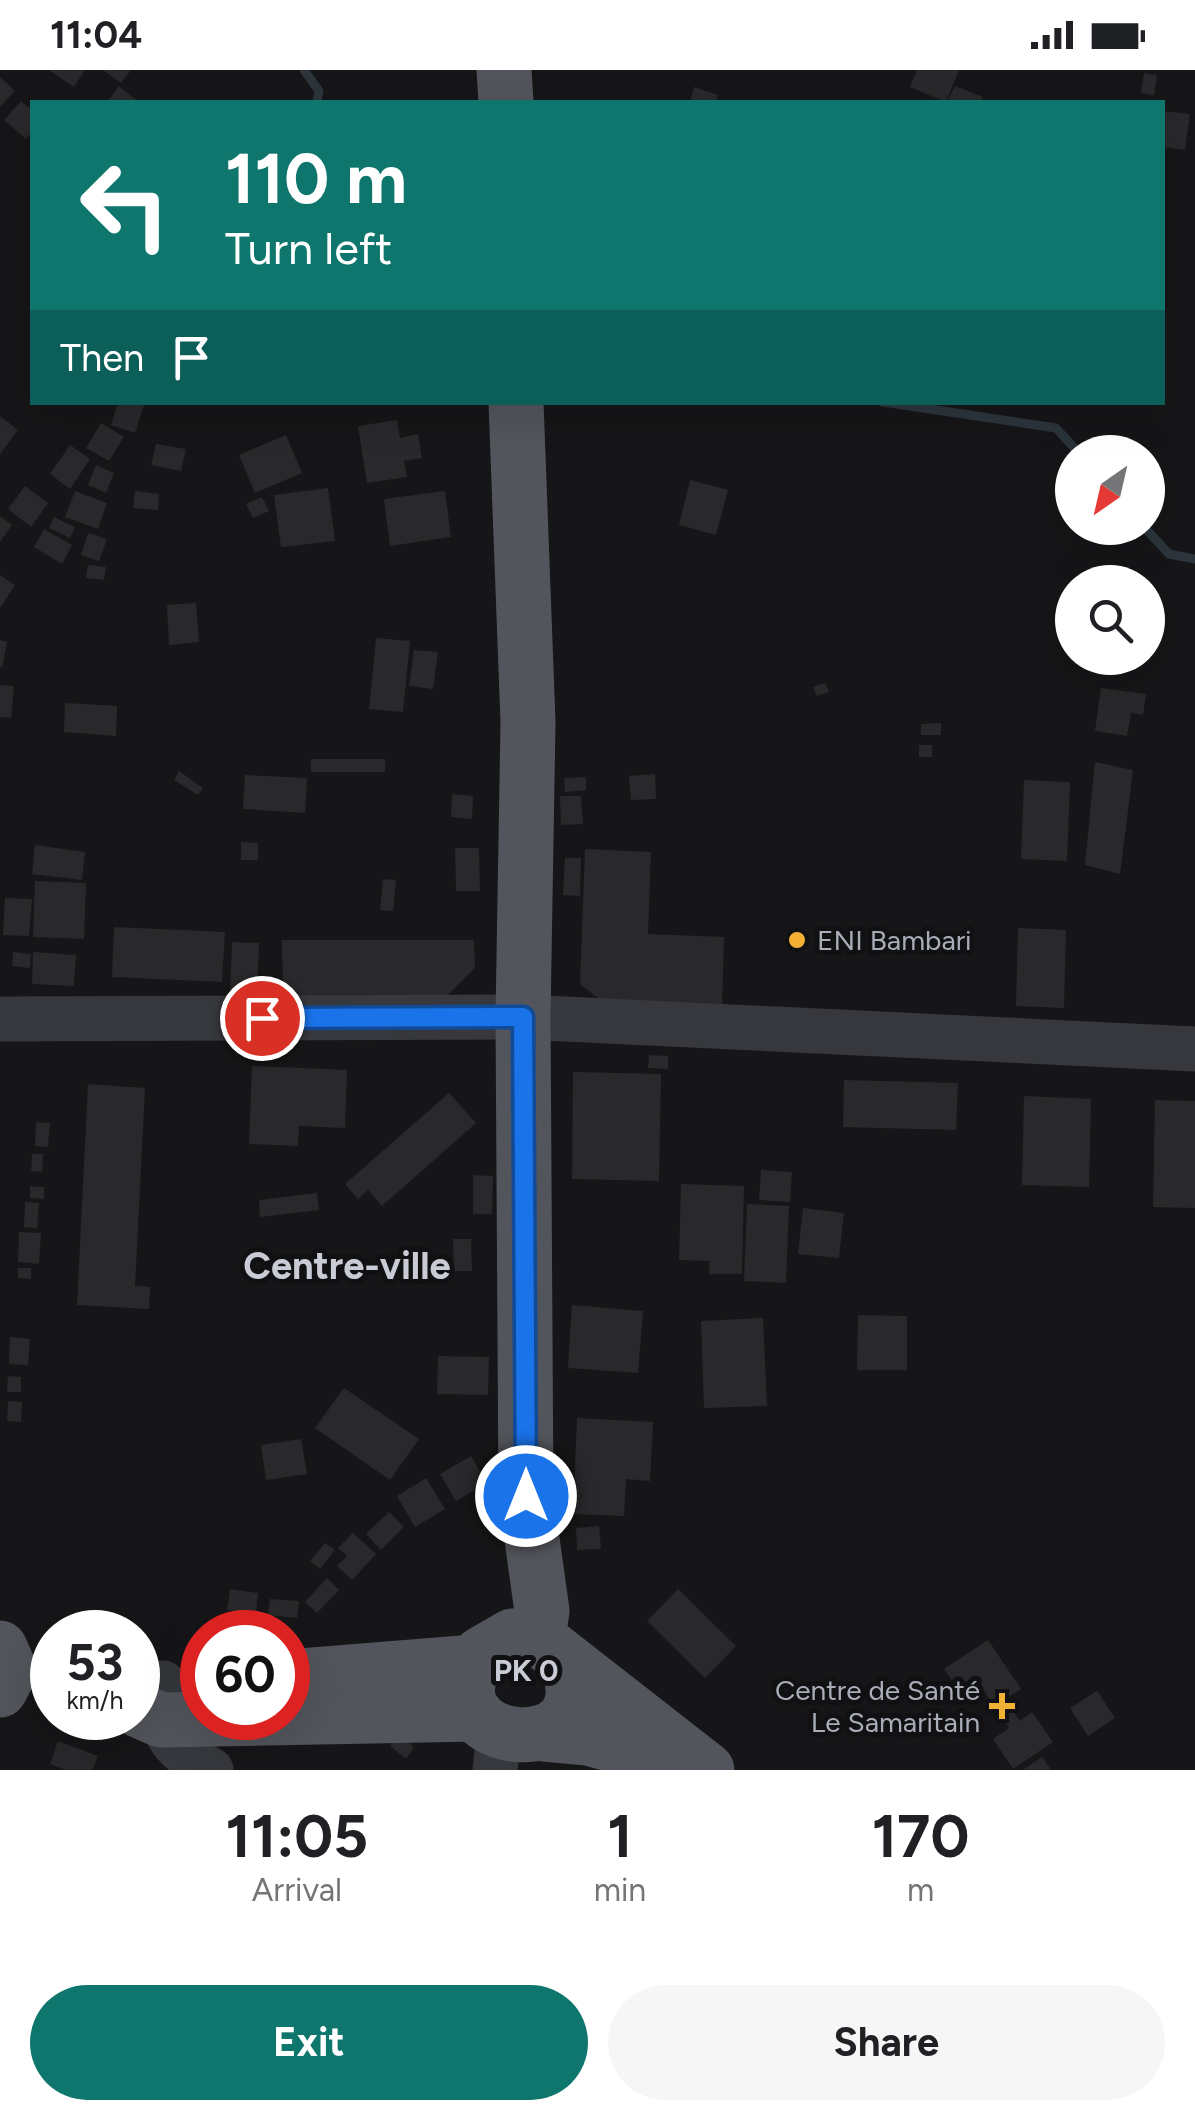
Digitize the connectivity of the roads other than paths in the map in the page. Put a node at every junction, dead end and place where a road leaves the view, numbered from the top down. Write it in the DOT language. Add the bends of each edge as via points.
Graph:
graph roads {
  1 [pos="504,70"];
  2 [pos="506,100"];
  3 [pos="516,405"];
  4 [pos="523,1017"];
  5 [pos="0,1019"];
  6 [pos="1195,1048"];
  7 [pos="160,1696"];
  8 [pos="310,1705"];
  9 [pos="513,1707"];
  10 [pos="211,1770"];
  11 [pos="705,1770"];
  1 -- 2 [label="main road"];
  3 -- 4 [label="main road" via="528,722"];
  4 -- 5 [label="street"];
  4 -- 6 [label="street"];
  4 -- 9 [label="main road" via="526,1496 542,1611"];
  7 -- 10 [label="street" via="175,1750"];
  8 -- 9 [label="main road"];
  9 -- 11 [label="main road"];
  9 -- 11 [label="main road"];
}
